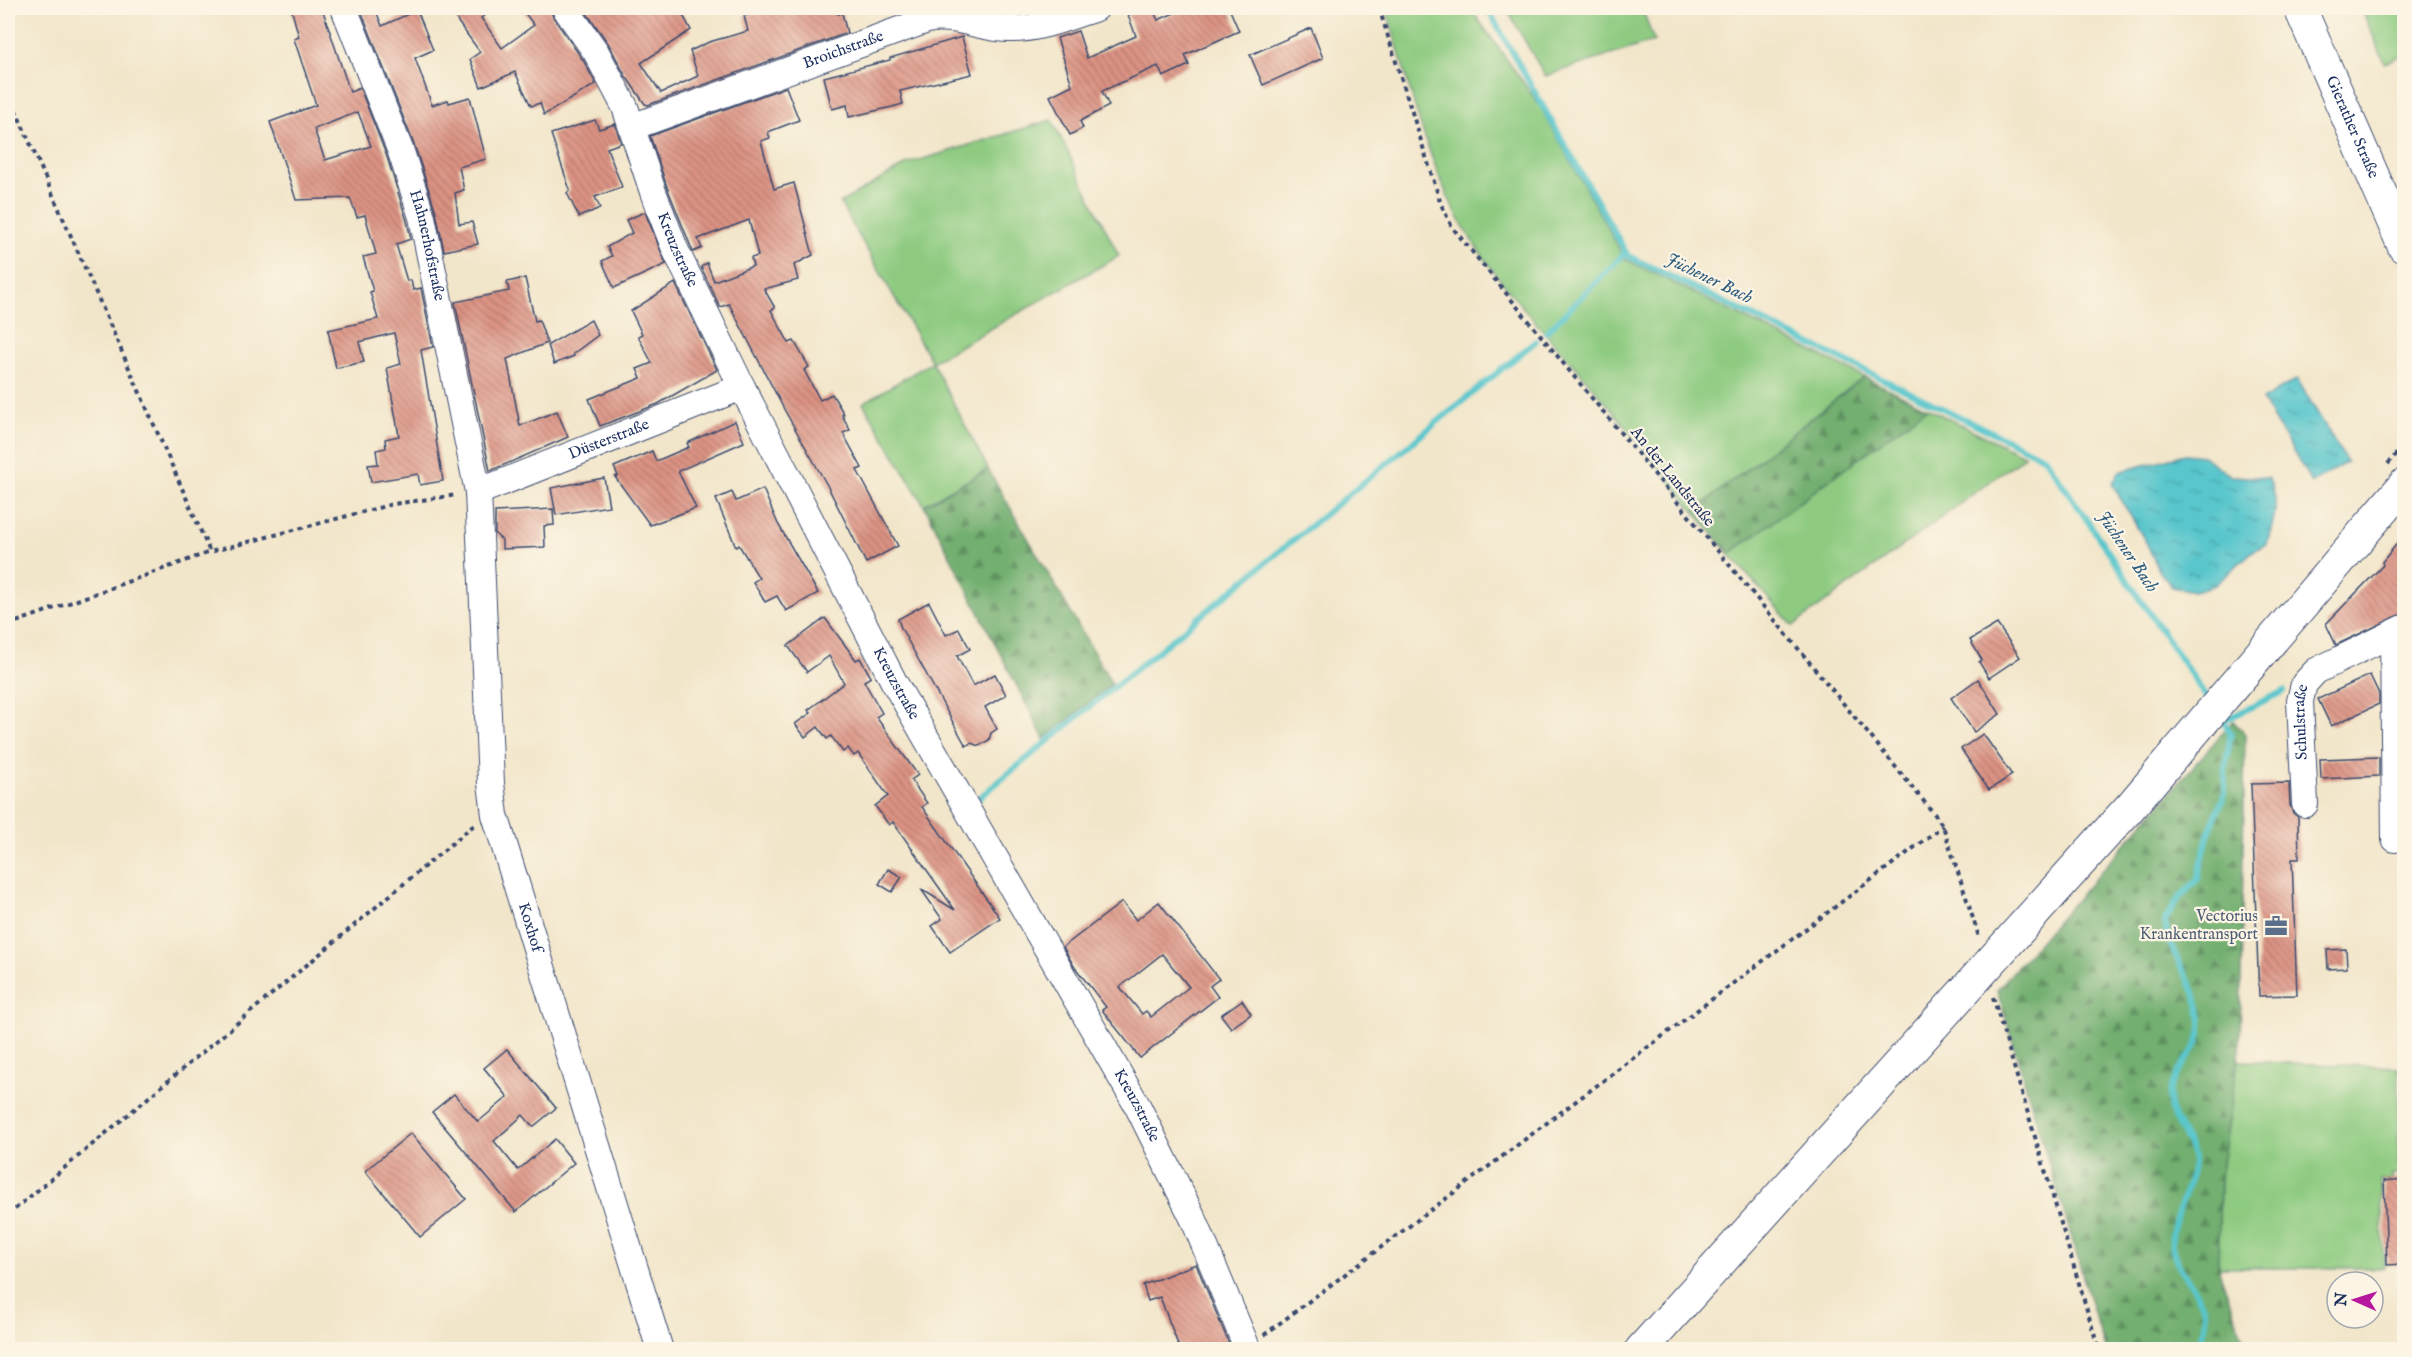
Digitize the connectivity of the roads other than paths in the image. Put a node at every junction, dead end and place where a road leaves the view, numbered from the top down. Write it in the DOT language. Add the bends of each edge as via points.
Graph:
graph roads {
  1 [pos="344,8"];
  2 [pos="566,8"];
  3 [pos="1096,8"];
  4 [pos="2300,8"];
  5 [pos="974,15"];
  6 [pos="632,127"];
  7 [pos="2404,247"];
  8 [pos="741,387"];
  9 [pos="2404,485"];
  10 [pos="478,492"];
  11 [pos="2396,636"];
  12 [pos="2306,804"];
  13 [pos="2394,839"];
  14 [pos="1247,1349"];
  15 [pos="660,1350"];
  16 [pos="1641,1350"];
  1 -- 10 [label="street, Hahnerhofstraße" via="401,152 422,217"];
  2 -- 6 [label="street, Kreuzstraße" via="606,71"];
  3 -- 5 [label="street, Broichstraße" via="1016,29 998,28"];
  4 -- 7 [label="main road, Gierather Straße"];
  5 -- 6 [label="street, Broichstraße" via="927,20"];
  6 -- 8 [label="street, Kreuzstraße" via="675,249"];
  8 -- 10 [label="street, Düsterstraße"];
  8 -- 14 [label="street, Kreuzstraße" via="894,682 1138,1107 1194,1220"];
  9 -- 16 [label="main road" via="2193,735 1983,955"];
  10 -- 15 [label="street, Koxhof" via="494,808"];
  11 -- 12 [label="street, Schulstraße" via="2316,671 2304,684 2300,700"];
  11 -- 13 [label="street"];
}
